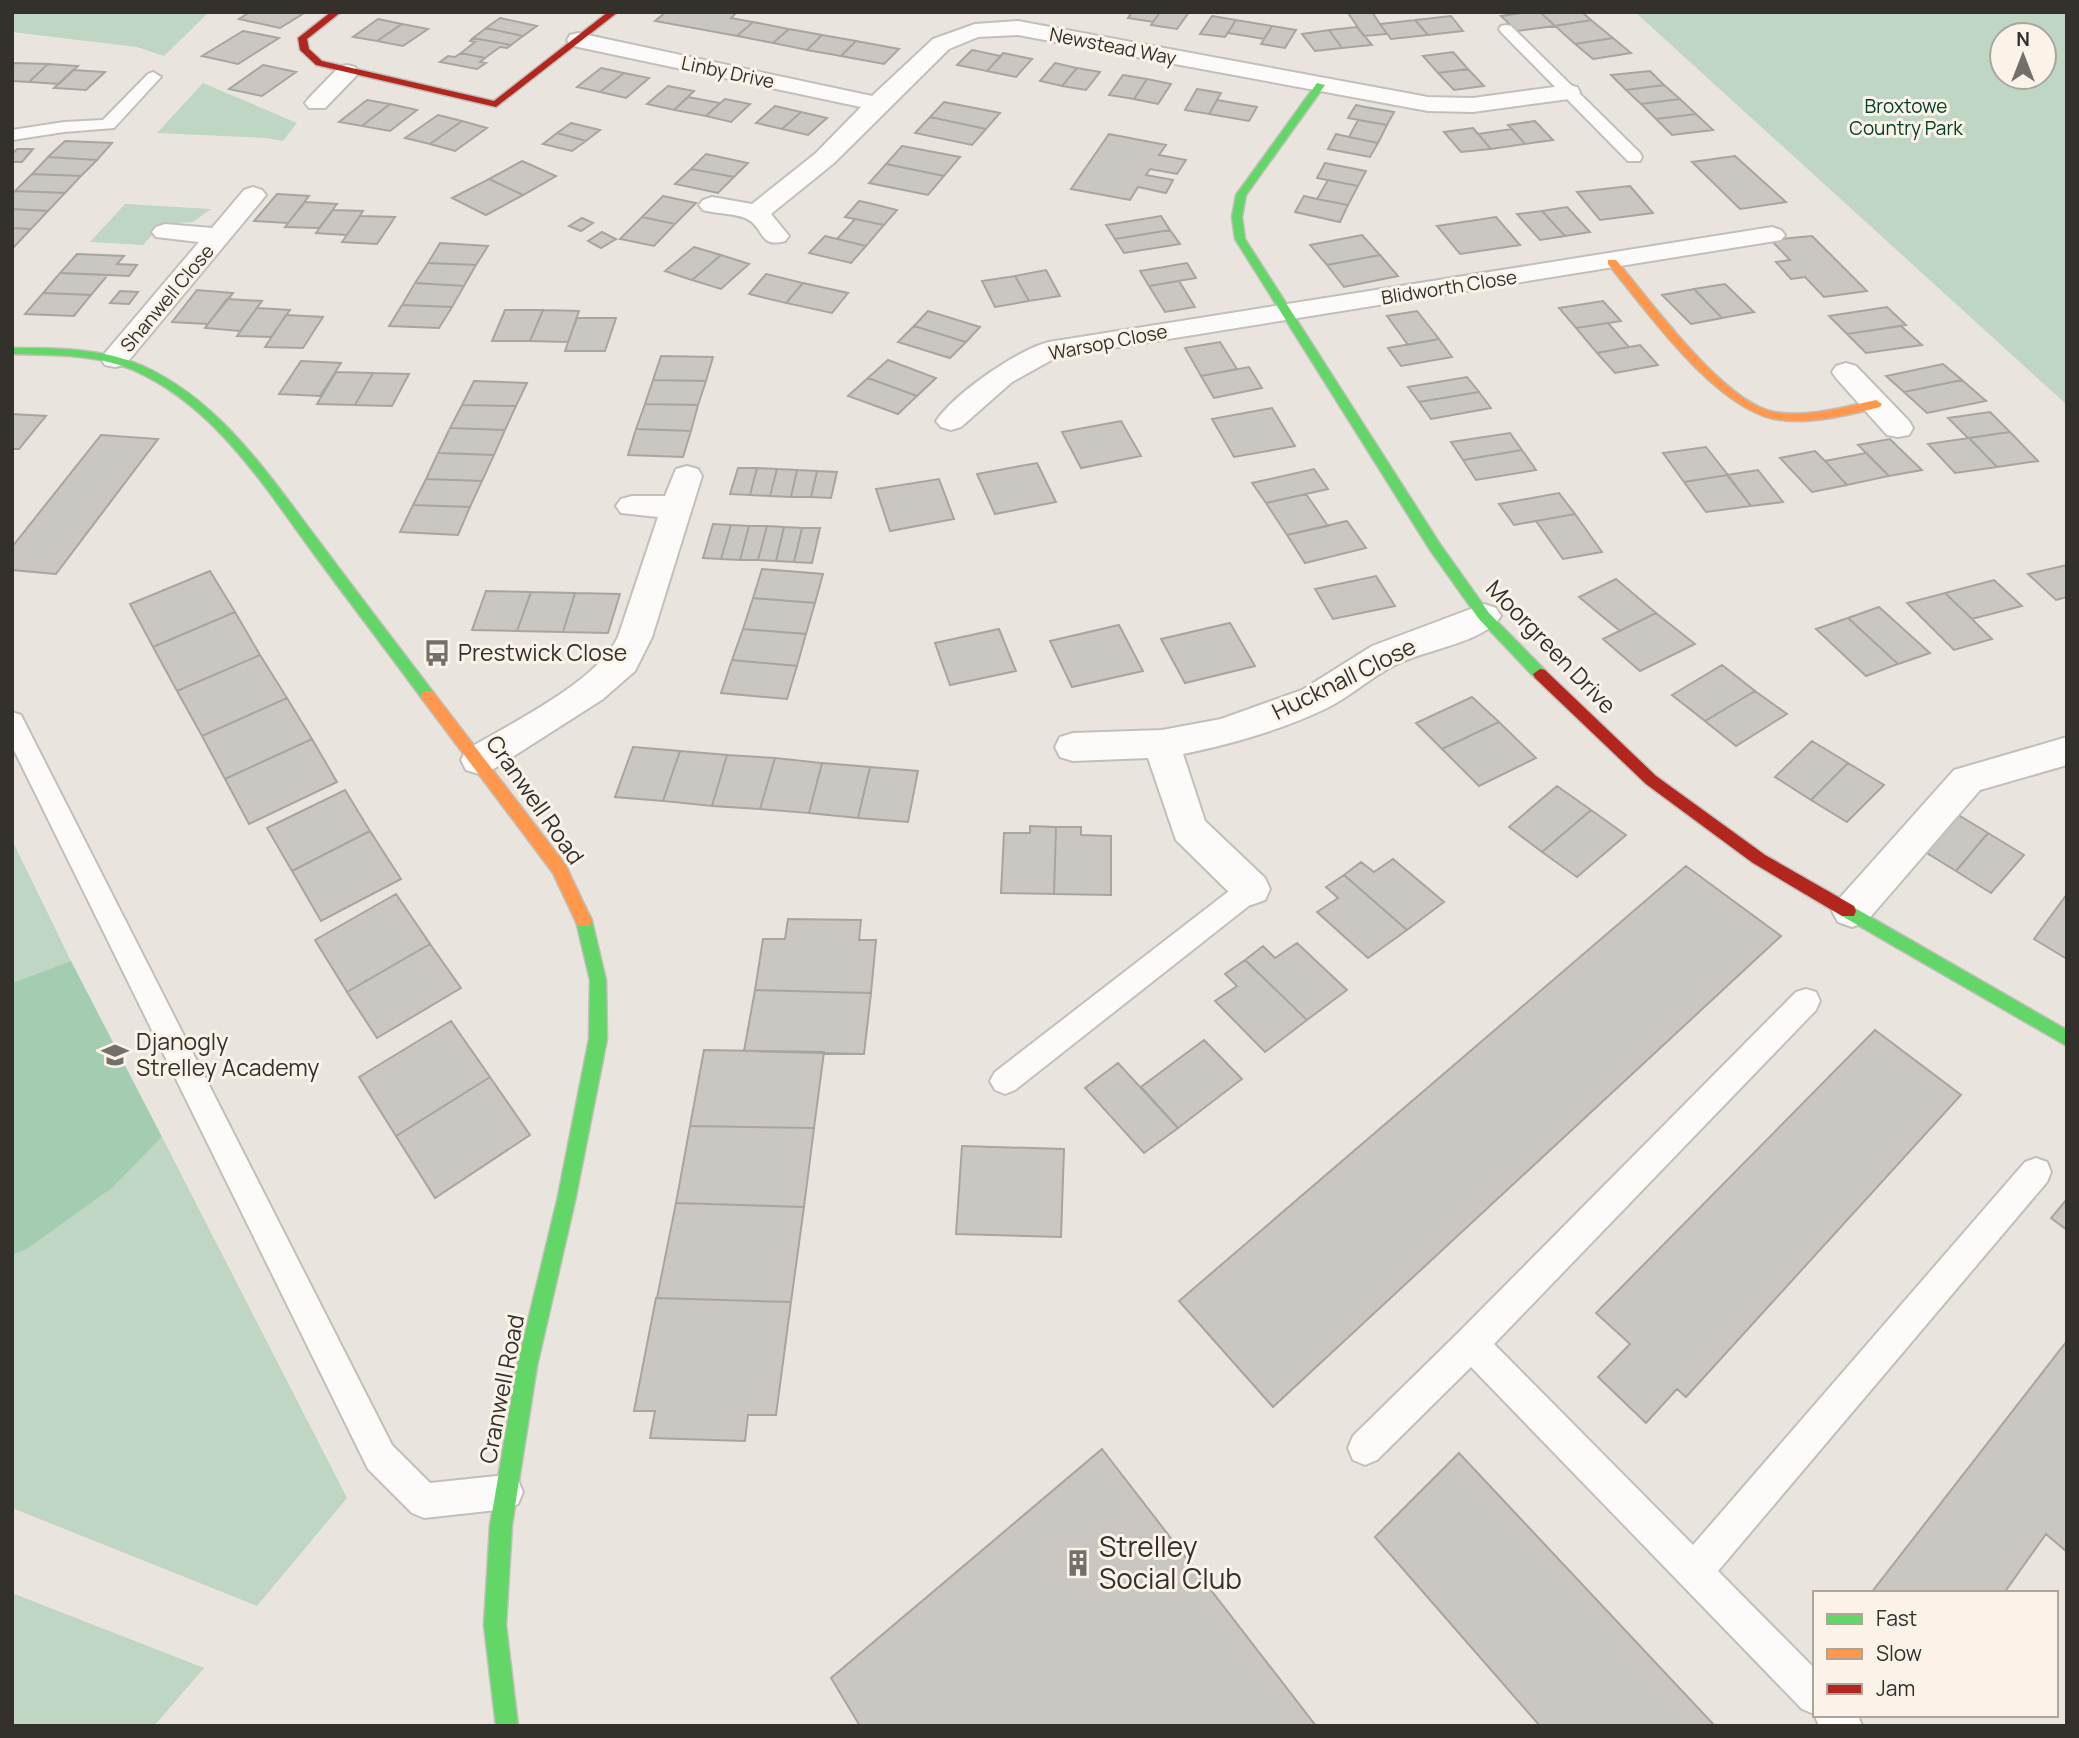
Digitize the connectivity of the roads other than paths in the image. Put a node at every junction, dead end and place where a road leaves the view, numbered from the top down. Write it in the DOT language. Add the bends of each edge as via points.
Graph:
graph roads {
  1 [pos="337,12"];
  2 [pos="614,12"];
  3 [pos="1506,29"];
  4 [pos="578,40"];
  5 [pos="347,72"];
  6 [pos="153,76"];
  7 [pos="1320,85"];
  8 [pos="1569,92"];
  9 [pos="317,103"];
  10 [pos="877,104"];
  11 [pos="12,135"];
  12 [pos="1634,157"];
  13 [pos="253,195"];
  14 [pos="712,205"];
  15 [pos="757,214"];
  16 [pos="165,232"];
  17 [pos="1772,235"];
  18 [pos="218,236"];
  19 [pos="776,236"];
  20 [pos="1612,262"];
  21 [pos="1286,312"];
  22 [pos="12,351"];
  23 [pos="115,359"];
  24 [pos="1846,372"];
  25 [pos="1876,404"];
  26 [pos="951,421"];
  27 [pos="1898,428"];
  28 [pos="632,506"];
  29 [pos="1484,616"];
  30 [pos="12,721"];
  31 [pos="1162,744"];
  32 [pos="1073,747"];
  33 [pos="2067,751"];
  34 [pos="479,760"];
  35 [pos="1251,890"];
  36 [pos="1852,911"];
  37 [pos="1805,1001"];
  38 [pos="2067,1040"];
  39 [pos="1005,1081"];
  40 [pos="2036,1172"];
  41 [pos="1471,1344"];
  42 [pos="1365,1448"];
  43 [pos="506,1492"];
  44 [pos="1694,1571"];
  45 [pos="1813,1694"];
  46 [pos="507,1726"];
  1 -- 5 [label="street" via="302,38 305,50 318,63"];
  2 -- 4 [label="street"];
  3 -- 8 [label="lane"];
  4 -- 5 [label="street" via="496,104"];
  4 -- 10 [label="street, Linby Drive"];
  5 -- 9 [label="street"];
  6 -- 11 [label="lane" via="108,125"];
  7 -- 8 [label="street, Newstead Way" via="1413,90 1473,105"];
  7 -- 10 [label="street, Newstead Way" via="1000,28 942,44"];
  7 -- 21 [label="street, Moorgreen Drive" via="1241,195 1237,217 1240,239"];
  8 -- 12 [label="lane"];
  10 -- 15 [label="street, Newstead Way" via="825,158"];
  13 -- 18 [label="street, Shanwell Close"];
  14 -- 15 [label="street"];
  15 -- 19 [label="street"];
  16 -- 18 [label="street, Shanwell Close"];
  17 -- 20 [label="street, Blidworth Close"];
  18 -- 23 [label="street, Shanwell Close"];
  20 -- 21 [label="street, Blidworth Close"];
  20 -- 25 [label="street" via="1707,369 1741,402 1761,413 1827,414"];
  21 -- 26 [label="street, Warsop Close" via="1049,350 1002,376"];
  21 -- 29 [label="street, Moorgreen Drive"];
  22 -- 23 [label="street, Cranwell Road"];
  23 -- 34 [label="street, Cranwell Road" via="155,375 194,401 231,437"];
  24 -- 25 [label="street"];
  25 -- 27 [label="street"];
  28 -- 34 [label="street" via="682,491 623,662 591,690"];
  29 -- 31 [label="street, Hucknall Close" via="1384,655 1314,699 1225,732"];
  29 -- 36 [label="street, Moorgreen Drive" via="1651,779 1759,859"];
  30 -- 43 [label="lane" via="380,1457 424,1501"];
  31 -- 32 [label="street, Hucknall Close"];
  31 -- 35 [label="street" via="1189,829"];
  33 -- 36 [label="street" via="1967,780"];
  34 -- 43 [label="street, Cranwell Road" via="559,869 584,921 598,980 598,1039 527,1366"];
  35 -- 39 [label="lane"];
  36 -- 38 [label="street, Moorgreen Drive"];
  37 -- 41 [label="lane"];
  40 -- 44 [label="lane"];
  41 -- 42 [label="lane"];
  41 -- 44 [label="lane"];
  43 -- 46 [label="street, Cranwell Road" via="495,1625"];
  44 -- 45 [label="lane"];
}
